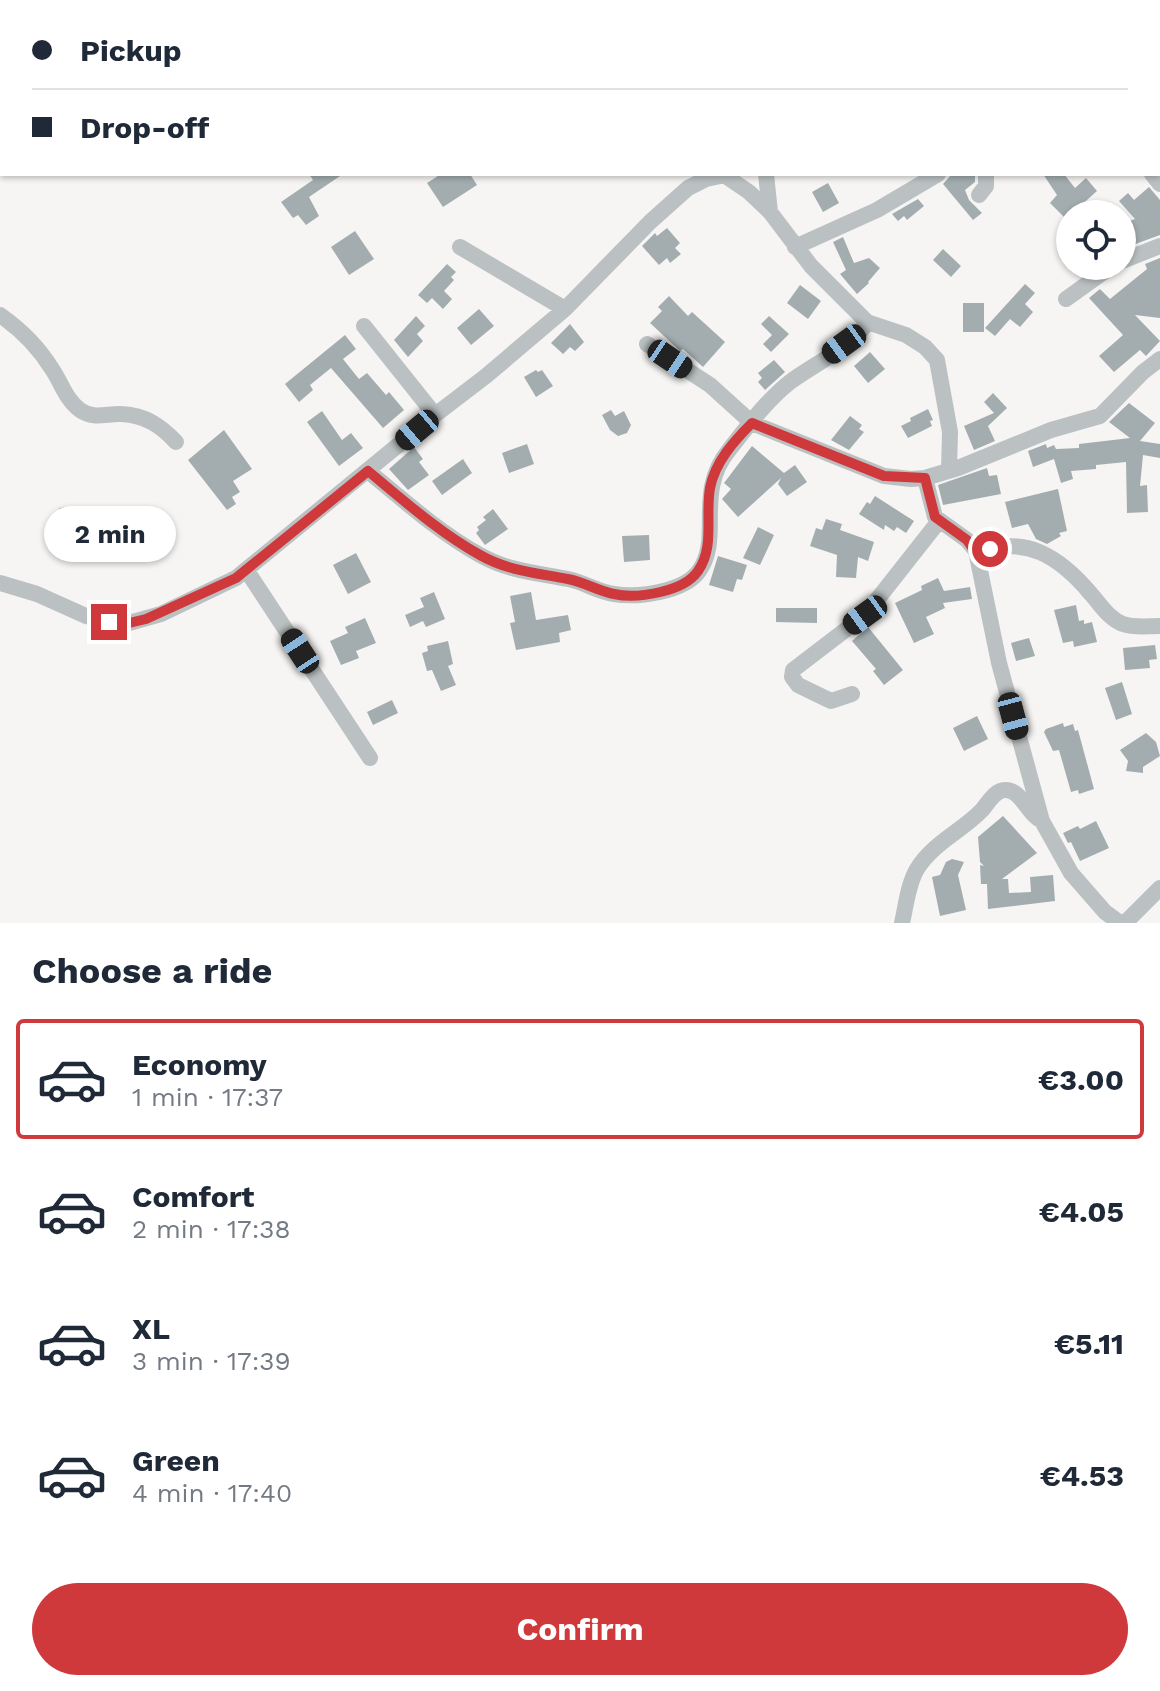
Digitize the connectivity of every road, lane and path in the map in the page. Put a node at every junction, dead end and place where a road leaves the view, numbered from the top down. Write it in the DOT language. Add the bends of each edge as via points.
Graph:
graph roads {
  1 [pos="723,176"];
  2 [pos="728,176"];
  3 [pos="766,176"];
  4 [pos="935,176"];
  5 [pos="986,176"];
  6 [pos="979,195"];
  7 [pos="770,212"];
  8 [pos="1160,246"];
  9 [pos="460,247"];
  10 [pos="795,247"];
  11 [pos="1136,255"];
  12 [pos="1092,280"];
  13 [pos="1066,299"];
  14 [pos="565,309"];
  15 [pos="0,315"];
  16 [pos="867,322"];
  17 [pos="364,326"];
  18 [pos="647,344"];
  19 [pos="1160,359"];
  20 [pos="435,415"];
  21 [pos="752,423"];
  22 [pos="176,442"];
  23 [pos="949,470"];
  24 [pos="368,471"];
  25 [pos="925,478"];
  26 [pos="939,521"];
  27 [pos="977,554"];
  28 [pos="247,571"];
  29 [pos="0,583"];
  30 [pos="1160,626"];
  31 [pos="852,694"];
  32 [pos="370,758"];
  33 [pos="1042,821"];
  34 [pos="1160,888"];
  35 [pos="902,923"];
  36 [pos="1122,923"];
  1 -- 14 [label="street" via="688,188"];
  2 -- 7 [label="street"];
  3 -- 7 [label="street"];
  4 -- 10 [label="street" via="877,210"];
  5 -- 6 [label="street"];
  7 -- 10 [label="street"];
  8 -- 11 [label="street"];
  9 -- 14 [label="street"];
  10 -- 16 [label="street"];
  12 -- 13 [label="street"];
  14 -- 20 [label="street"];
  15 -- 22 [label="street" via="25,335 81,411 139,417 156,423"];
  16 -- 21 [label="street" via="857,335 786,385"];
  16 -- 23 [label="street" via="906,335 937,360 950,432"];
  17 -- 20 [label="street"];
  18 -- 21 [label="street" via="710,385"];
  19 -- 23 [label="street" via="1100,416"];
  20 -- 24 [label="street"];
  21 -- 24 [label="street" via="722,458 713,478 708,549 700,569 683,586 640,594 615,594 493,562"];
  21 -- 25 [label="street" via="884,476"];
  23 -- 25 [label="street"];
  24 -- 28 [label="street"];
  25 -- 26 [label="street"];
  26 -- 27 [label="street" via="967,540"];
  26 -- 31 [label="street" via="865,615 793,670 798,685 831,701"];
  27 -- 30 [label="street" via="1005,545 1030,549 1075,577 1119,622"];
  27 -- 33 [label="street" via="999,663"];
  28 -- 29 [label="street" via="161,614 129,623 86,616"];
  28 -- 32 [label="street"];
  33 -- 35 [label="street" via="1015,792 997,793 918,868"];
  33 -- 36 [label="street" via="1071,873 1105,912"];
  34 -- 36 [label="street"];
}
